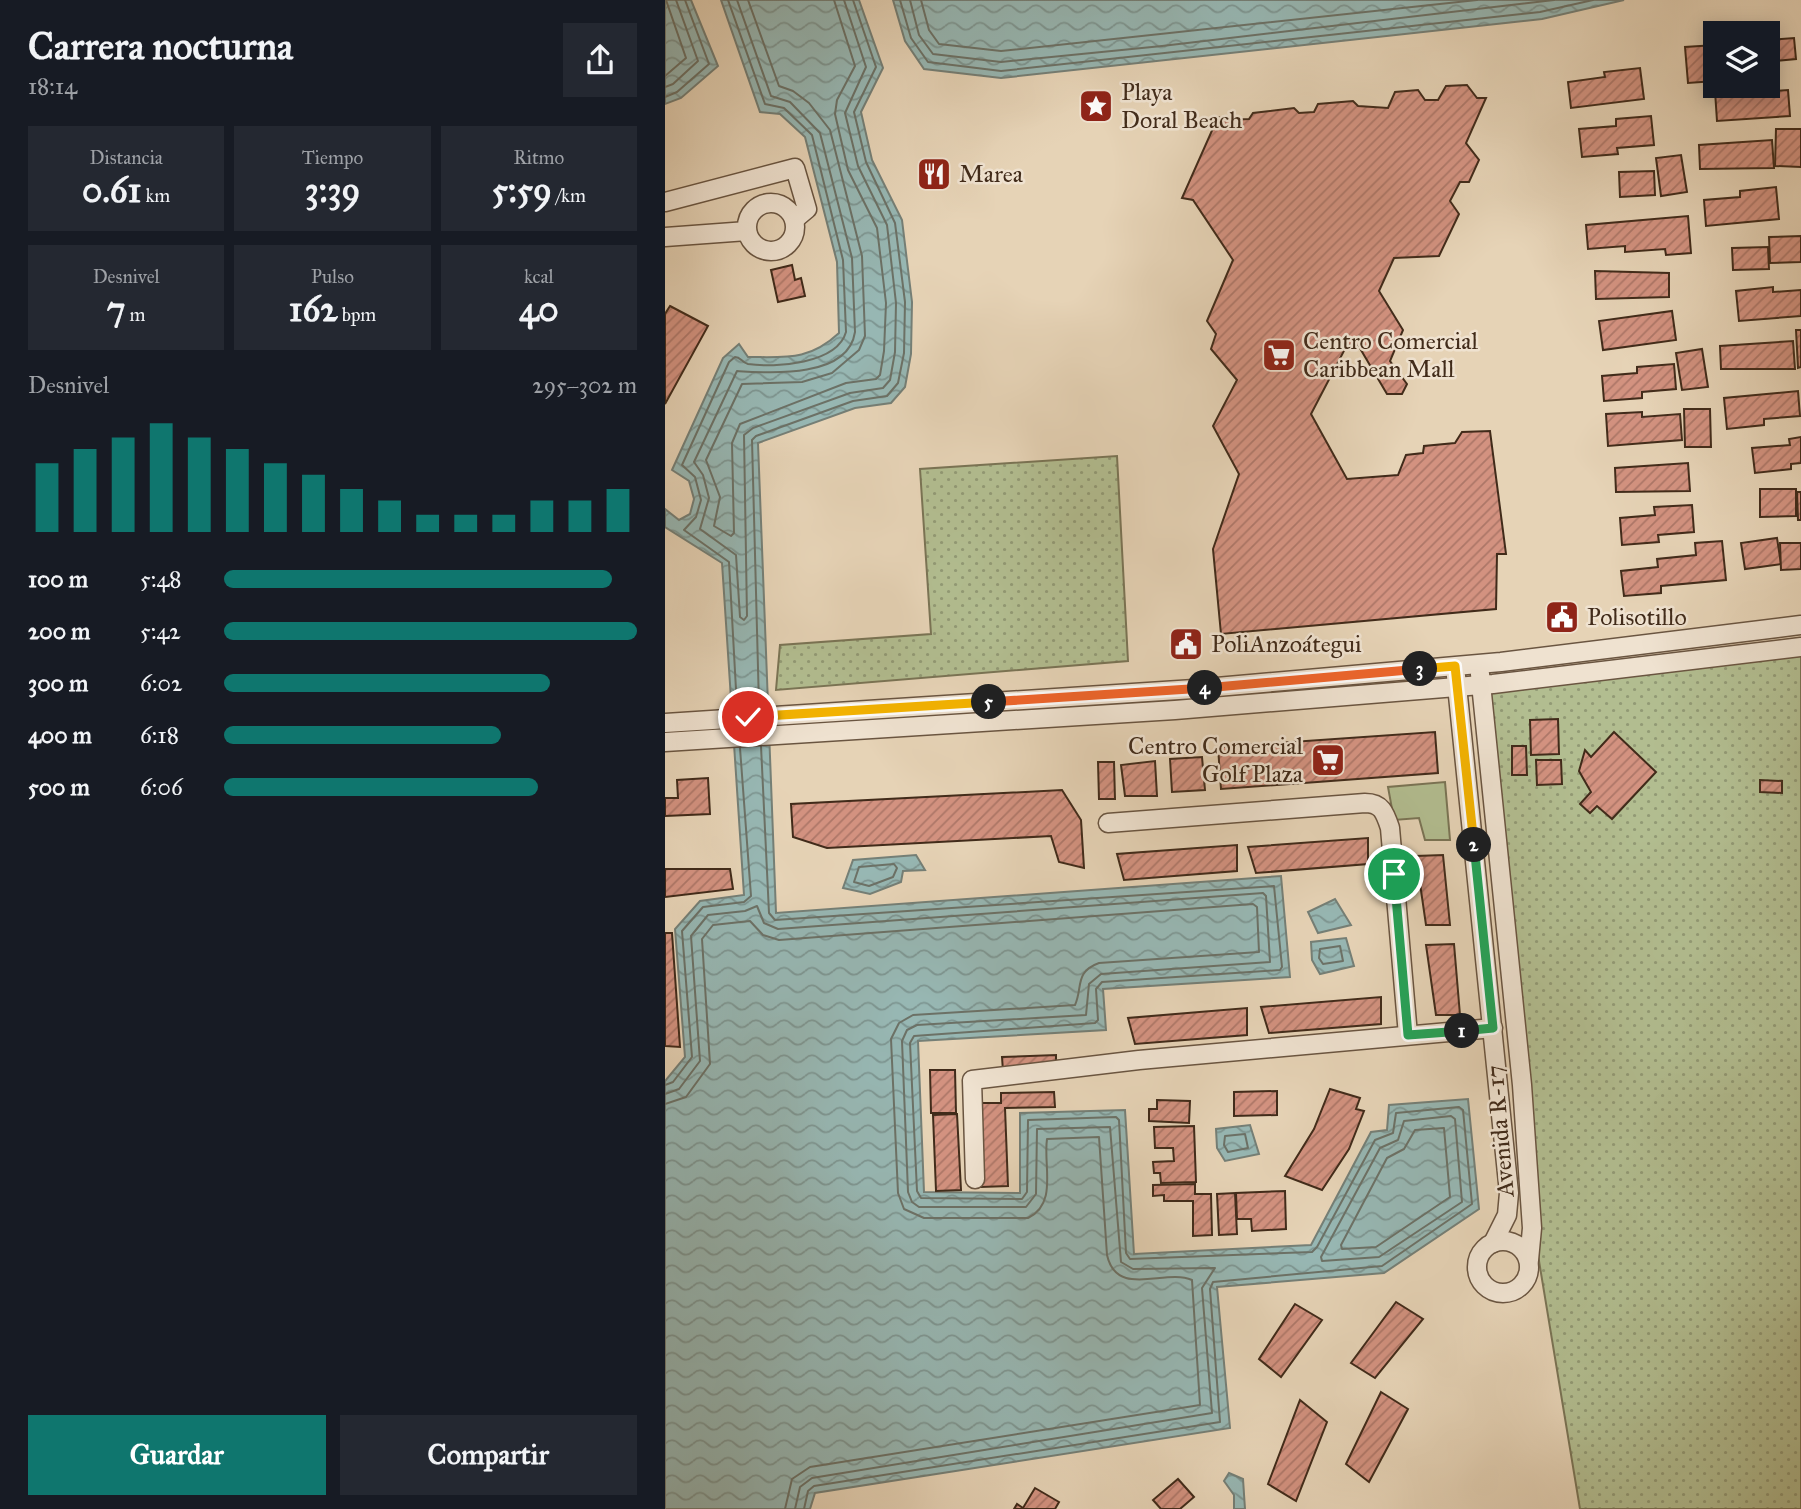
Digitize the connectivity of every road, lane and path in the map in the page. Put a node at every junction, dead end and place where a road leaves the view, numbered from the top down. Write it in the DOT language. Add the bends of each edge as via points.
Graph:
graph roads {
  1 [pos="665,202"];
  2 [pos="795,219"];
  3 [pos="747,231"];
  4 [pos="665,237"];
  5 [pos="1801,625"];
  6 [pos="1801,647"];
  7 [pos="1479,664"];
  8 [pos="1455,666"];
  9 [pos="1481,685"];
  10 [pos="1457,687"];
  11 [pos="665,723"];
  12 [pos="783,724"];
  13 [pos="665,742"];
  14 [pos="1108,823"];
  15 [pos="1493,1028"];
  16 [pos="1408,1035"];
  17 [pos="975,1179"];
  18 [pos="1530,1192"];
  19 [pos="1509,1194"];
  20 [pos="1493,1243"];
  21 [pos="1529,1259"];
  1 -- 2 [label="street" via="795,169 807,209"];
  2 -- 3 [label="street" via="780,204 767,203 751,213"];
  2 -- 3 [label="street" via="795,236 780,250 761,249"];
  3 -- 4 [label="street"];
  5 -- 7 [label="street"];
  6 -- 9 [label="street"];
  7 -- 8 [label="street"];
  7 -- 9 [label="street, Avenida R-17"];
  8 -- 10 [label="street, Avenida R-17"];
  8 -- 12 [label="street"];
  9 -- 10 [label="street"];
  9 -- 18 [label="street, Avenida R-17"];
  10 -- 12 [label="street" via="1175,710"];
  10 -- 15 [label="street, Avenida R-17"];
  11 -- 12 [label="street" via="715,719"];
  12 -- 13 [label="street" via="715,738"];
  14 -- 16 [label="street" via="1365,803 1384,809 1390,828"];
  15 -- 16 [label="street"];
  15 -- 19 [label="street, Avenida R-17"];
  16 -- 17 [label="street" via="1139,1059 972,1080"];
  18 -- 19 [label="street"];
  18 -- 21 [label="street, Avenida R-17"];
  19 -- 20 [label="street, Avenida R-17" via="1507,1215"];
  20 -- 21 [label="street" via="1510,1241"];
  20 -- 21 [label="street, Avenida R-17" via="1480,1253 1477,1267 1479,1278 1491,1290 1509,1293 1521,1286 1529,1274"];
}
